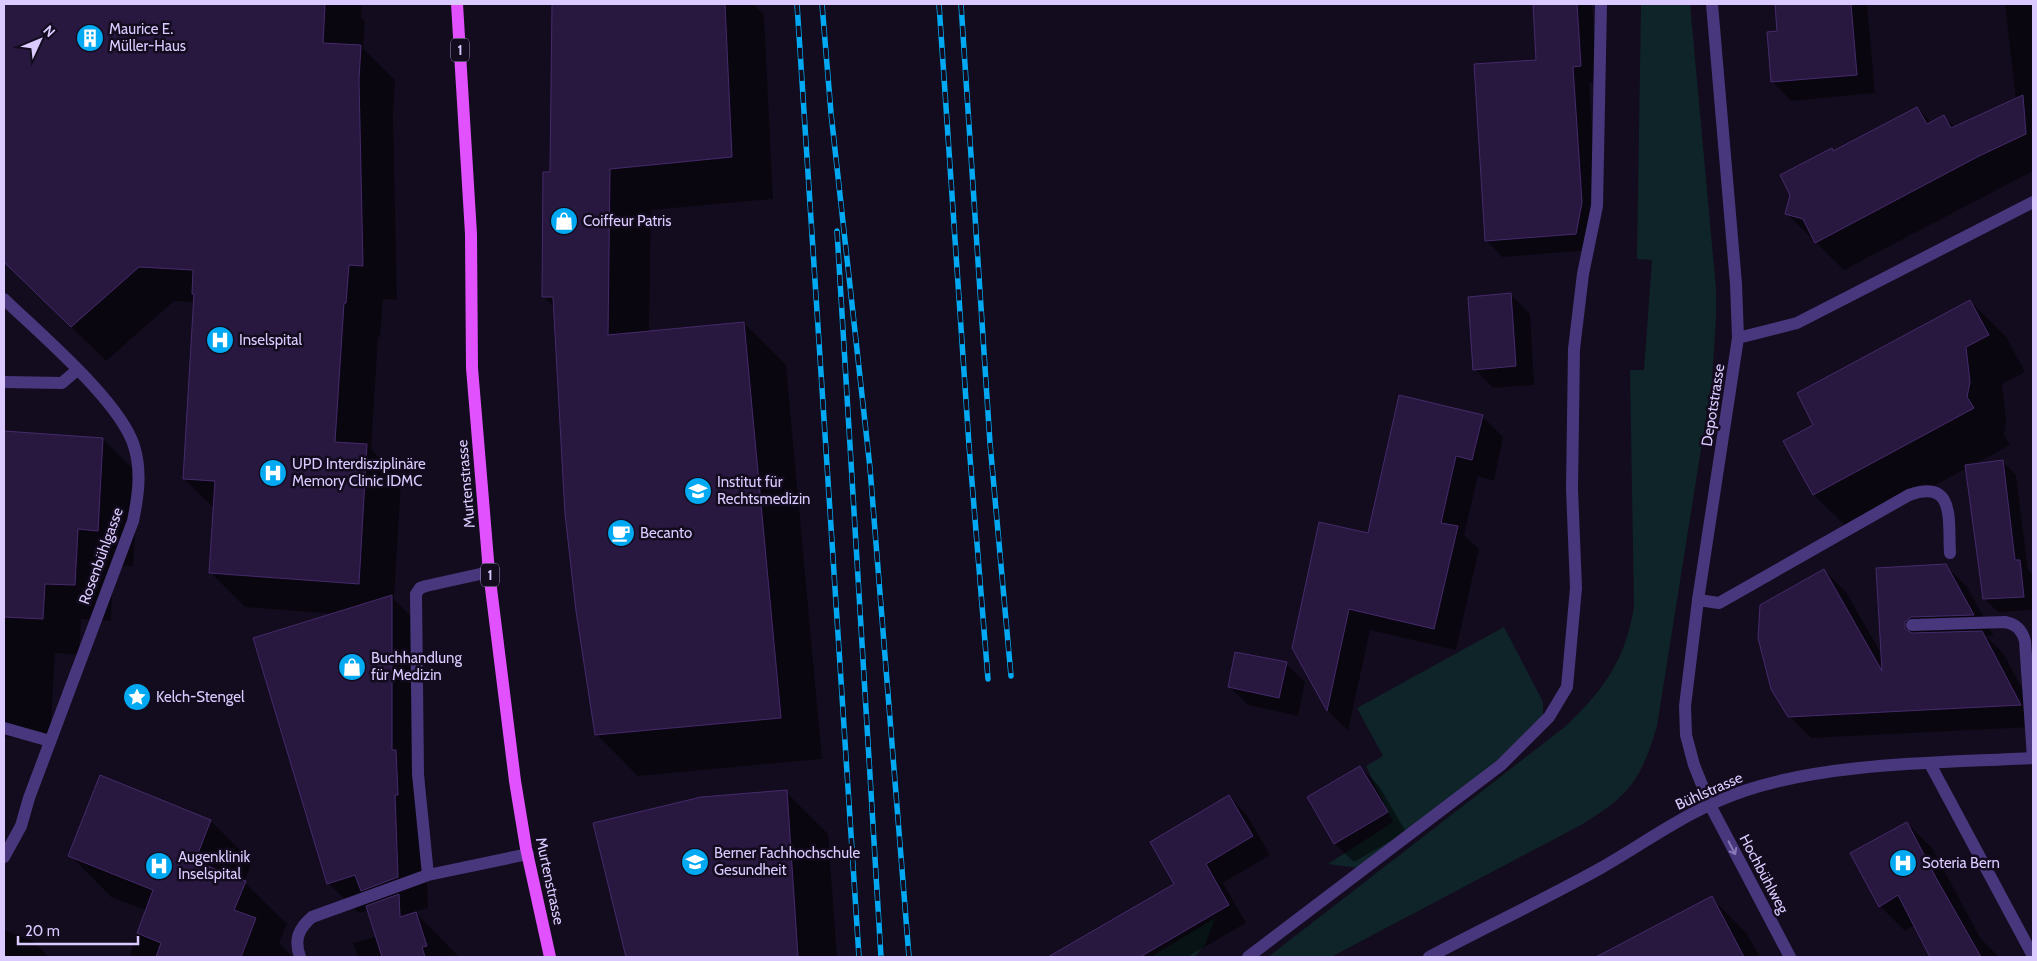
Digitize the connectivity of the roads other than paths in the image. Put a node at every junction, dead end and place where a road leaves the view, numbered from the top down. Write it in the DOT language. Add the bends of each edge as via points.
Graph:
graph roads {
  1 [pos="457,4"];
  2 [pos="1601,4"];
  3 [pos="1712,4"];
  4 [pos="2033,202"];
  5 [pos="4,299"];
  6 [pos="1738,338"];
  7 [pos="77,370"];
  8 [pos="4,382"];
  9 [pos="1950,553"];
  10 [pos="490,572"];
  11 [pos="1698,600"];
  12 [pos="1912,625"];
  13 [pos="4,728"];
  14 [pos="50,741"];
  15 [pos="2033,758"];
  16 [pos="1930,764"];
  17 [pos="1710,805"];
  18 [pos="528,854"];
  19 [pos="4,858"];
  20 [pos="428,875"];
  21 [pos="2033,956"];
  22 [pos="300,957"];
  23 [pos="550,957"];
  24 [pos="1248,957"];
  25 [pos="1429,957"];
  26 [pos="1790,957"];
  1 -- 10 [label="main road, Murtenstrasse / 1" via="471,234 472,368"];
  2 -- 24 [label="street" via="1597,206 1578,303 1574,350 1572,489 1576,588 1567,687 1549,717 1501,764"];
  3 -- 6 [label="street, Depotstrasse"];
  4 -- 6 [label="street" via="1797,323"];
  5 -- 7 [label="street, Rosenbühlgasse"];
  6 -- 11 [label="street, Depotstrasse"];
  7 -- 8 [label="street" via="62,383"];
  7 -- 14 [label="street, Rosenbühlgasse" via="119,418 131,439 138,464 138,494 133,522"];
  9 -- 11 [label="street" via="1947,503 1938,493 1924,490 1909,495 1719,603"];
  10 -- 18 [label="main road, Murtenstrasse / 1" via="515,781"];
  10 -- 20 [label="street" via="426,586 416,594 418,774"];
  11 -- 17 [label="street, Depotstrasse" via="1684,706 1686,735"];
  12 -- 15 [label="street" via="2005,622 2019,628 2025,641"];
  13 -- 14 [label="street"];
  14 -- 19 [label="street, Rosenbühlgasse" via="21,826"];
  15 -- 16 [label="street, Bühlstrasse"];
  16 -- 17 [label="street, Bühlstrasse" via="1865,768 1788,779"];
  16 -- 21 [label="street"];
  17 -- 25 [label="street, Bühlstrasse" via="1600,868"];
  17 -- 26 [label="street, Hochbühlweg, one-way"];
  18 -- 20 [label="street"];
  18 -- 23 [label="main road, Murtenstrasse / 1"];
  20 -- 22 [label="street" via="312,917 296,938"];
}
